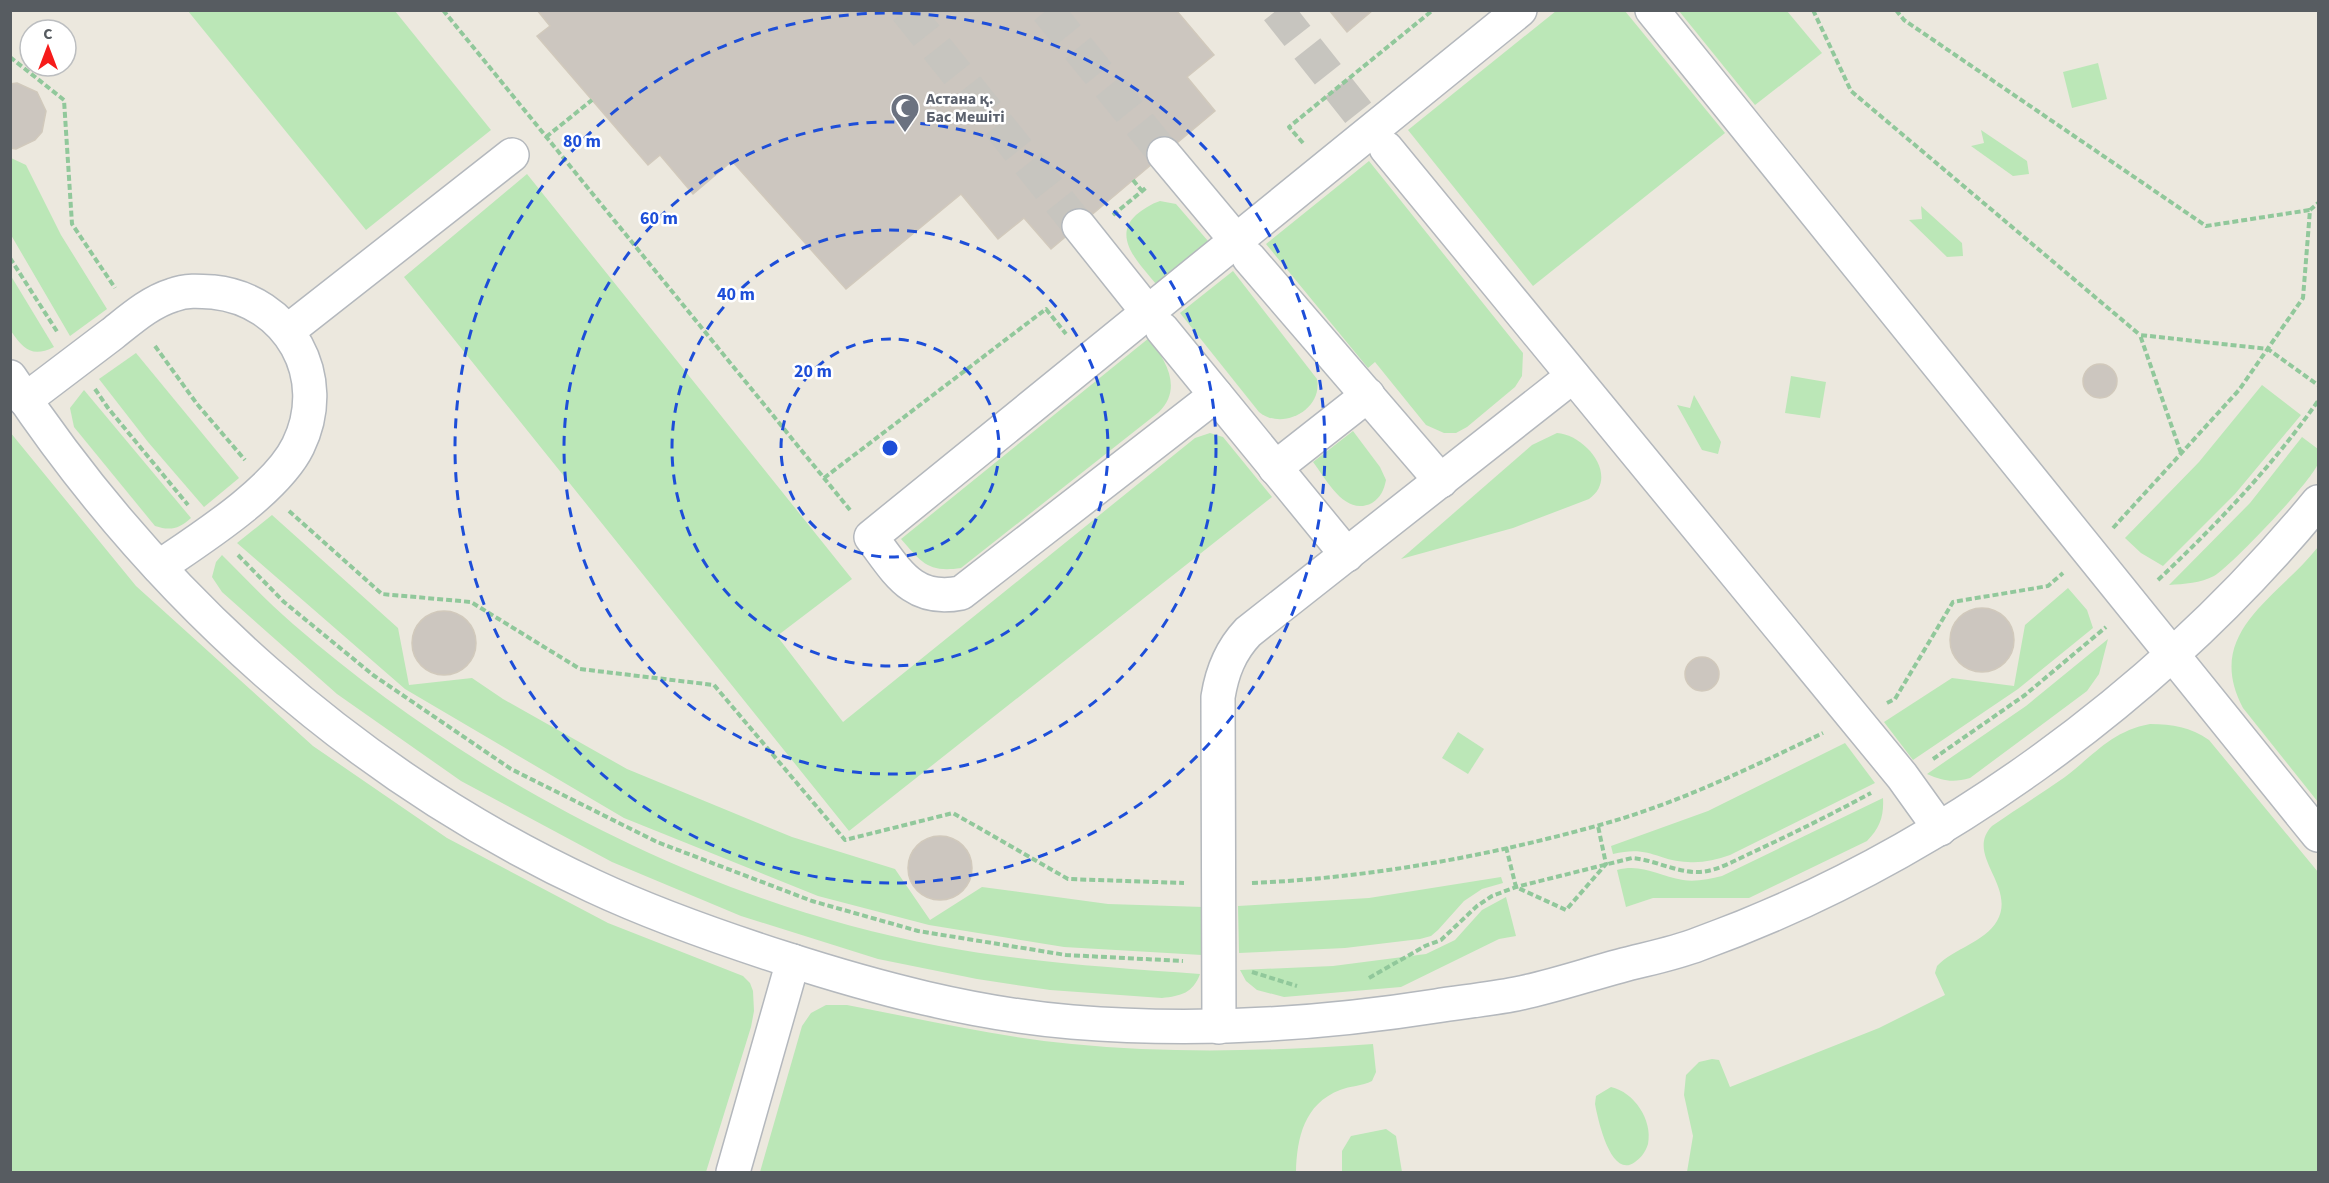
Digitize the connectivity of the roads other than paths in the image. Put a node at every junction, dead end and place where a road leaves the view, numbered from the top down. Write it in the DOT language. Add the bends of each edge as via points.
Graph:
graph roads {
  1 [pos="1520,10"];
  2 [pos="1652,10"];
  3 [pos="1386,148"];
  4 [pos="512,155"];
  5 [pos="1169,160"];
  6 [pos="1225,228"];
  7 [pos="1083,231"];
  8 [pos="1249,258"];
  9 [pos="1138,300"];
  10 [pos="1162,329"];
  11 [pos="289,330"];
  12 [pos="1573,376"];
  13 [pos="18,389"];
  14 [pos="1216,394"];
  15 [pos="1368,394"];
  16 [pos="1275,468"];
  17 [pos="1441,481"];
  18 [pos="2319,502"];
  19 [pos="1347,555"];
  20 [pos="159,567"];
  21 [pos="2173,656"];
  22 [pos="1940,829"];
  23 [pos="2319,835"];
  24 [pos="793,961"];
  25 [pos="1219,1027"];
  26 [pos="733,1173"];
  1 -- 14 [label="lane" via="871,537 908,584 937,596 961,593"];
  2 -- 21 [label="lane"];
  3 -- 12 [label="lane"];
  4 -- 11 [label="lane"];
  5 -- 6 [label="lane"];
  7 -- 9 [label="lane"];
  8 -- 15 [label="lane"];
  10 -- 14 [label="lane"];
  11 -- 13 [label="lane" via="249,301 226,293 195,290 174,294 134,317 76,361"];
  11 -- 20 [label="lane" via="308,374 310,398 306,424 289,462 213,530"];
  12 -- 17 [label="lane"];
  12 -- 22 [label="lane" via="1902,776"];
  13 -- 20 [label="lane" via="116,521"];
  14 -- 16 [label="lane"];
  15 -- 16 [label="lane"];
  15 -- 17 [label="lane"];
  16 -- 19 [label="lane"];
  17 -- 19 [label="lane"];
  18 -- 21 [label="lane"];
  19 -- 25 [label="lane" via="1248,633 1226,664 1218,697"];
  20 -- 24 [label="lane" via="252,662 410,783 501,839 604,891 698,930"];
  21 -- 22 [label="lane" via="2077,736"];
  21 -- 23 [label="lane"];
  22 -- 25 [label="lane" via="1804,900 1695,946 1517,994 1358,1018"];
  24 -- 25 [label="lane" via="962,1006 1069,1022"];
  24 -- 26 [label="lane"];
}
